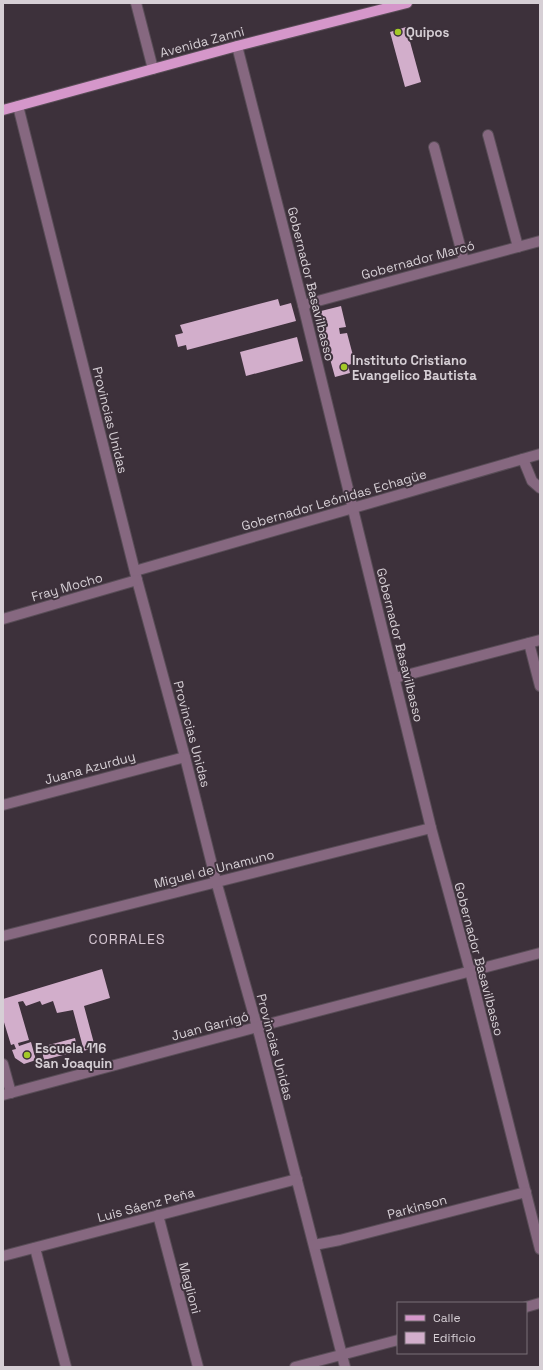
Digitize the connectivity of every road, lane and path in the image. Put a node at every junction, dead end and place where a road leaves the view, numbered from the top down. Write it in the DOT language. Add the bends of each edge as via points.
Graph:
graph roads {
  1 [pos="136,3"];
  2 [pos="407,3"];
  3 [pos="379,7"];
  4 [pos="237,46"];
  5 [pos="153,69"];
  6 [pos="18,106"];
  7 [pos="3,110"];
  8 [pos="488,135"];
  9 [pos="434,147"];
  10 [pos="540,241"];
  11 [pos="518,247"];
  12 [pos="464,262"];
  13 [pos="303,305"];
  14 [pos="540,454"];
  15 [pos="523,458"];
  16 [pos="540,488"];
  17 [pos="353,508"];
  18 [pos="136,576"];
  19 [pos="3,619"];
  20 [pos="540,640"];
  21 [pos="529,643"];
  22 [pos="395,678"];
  23 [pos="540,686"];
  24 [pos="185,757"];
  25 [pos="3,805"];
  26 [pos="431,828"];
  27 [pos="216,881"];
  28 [pos="3,936"];
  29 [pos="540,953"];
  30 [pos="470,971"];
  31 [pos="257,1026"];
  32 [pos="3,1064"];
  33 [pos="7,1094"];
  34 [pos="296,1180"];
  35 [pos="526,1192"];
  36 [pos="158,1215"];
  37 [pos="314,1245"];
  38 [pos="35,1248"];
  39 [pos="540,1249"];
  40 [pos="3,1256"];
  41 [pos="540,1303"];
  42 [pos="527,1307"];
  43 [pos="397,1340"];
  44 [pos="341,1355"];
  45 [pos="66,1367"];
  46 [pos="198,1367"];
  47 [pos="295,1367"];
  48 [pos="344,1367"];
  1 -- 5 [label="street"];
  2 -- 3 [label="main road, Avenida Zanni"];
  3 -- 4 [label="main road, Avenida Zanni"];
  4 -- 5 [label="main road, Avenida Zanni"];
  4 -- 13 [label="street, Gobernador Basavilbasso"];
  5 -- 6 [label="main road, Avenida Zanni"];
  6 -- 7 [label="main road, Avenida Zanni"];
  6 -- 18 [label="street, Provincias Unidas"];
  8 -- 11 [label="street"];
  9 -- 12 [label="street"];
  10 -- 11 [label="street, Gobernador Marcó"];
  11 -- 12 [label="street, Gobernador Marcó"];
  12 -- 13 [label="street, Gobernador Marcó"];
  13 -- 17 [label="street, Gobernador Basavilbasso"];
  14 -- 15 [label="street, Gobernador Leónidas Echagüe"];
  15 -- 16 [label="street" via="532,480"];
  15 -- 17 [label="street, Gobernador Leónidas Echagüe"];
  17 -- 18 [label="street, Gobernador Leónidas Echagüe"];
  17 -- 22 [label="street, Gobernador Basavilbasso"];
  18 -- 19 [label="street, Fray Mocho"];
  18 -- 24 [label="street, Provincias Unidas"];
  20 -- 21 [label="street"];
  21 -- 22 [label="street"];
  21 -- 23 [label="street"];
  22 -- 26 [label="street, Gobernador Basavilbasso"];
  24 -- 25 [label="street, Juana Azurduy"];
  24 -- 27 [label="street, Provincias Unidas"];
  26 -- 27 [label="street, Miguel de Unamuno"];
  26 -- 30 [label="street, Gobernador Basavilbasso"];
  27 -- 28 [label="street, Miguel de Unamuno"];
  27 -- 31 [label="street, Provincias Unidas"];
  29 -- 30 [label="street, Juan Garrigó"];
  30 -- 31 [label="street, Juan Garrigó"];
  30 -- 35 [label="street, Gobernador Basavilbasso"];
  31 -- 33 [label="street, Juan Garrigó"];
  31 -- 34 [label="street, Provincias Unidas"];
  32 -- 33 [label="street"];
  34 -- 36 [label="street, Luis Sáenz Peña"];
  34 -- 37 [label="street, Provincias Unidas"];
  35 -- 37 [label="street, Parkinson"];
  35 -- 39 [label="street, Gobernador Basavilbasso"];
  36 -- 38 [label="street, Luis Sáenz Peña"];
  36 -- 46 [label="street, Maglioni"];
  37 -- 44 [label="street, Provincias Unidas"];
  38 -- 40 [label="street, Luis Sáenz Peña"];
  38 -- 45 [label="street"];
  41 -- 42 [label="street"];
  43 -- 44 [label="street"];
  44 -- 47 [label="street"];
  44 -- 48 [label="street, Provincias Unidas"];
}
